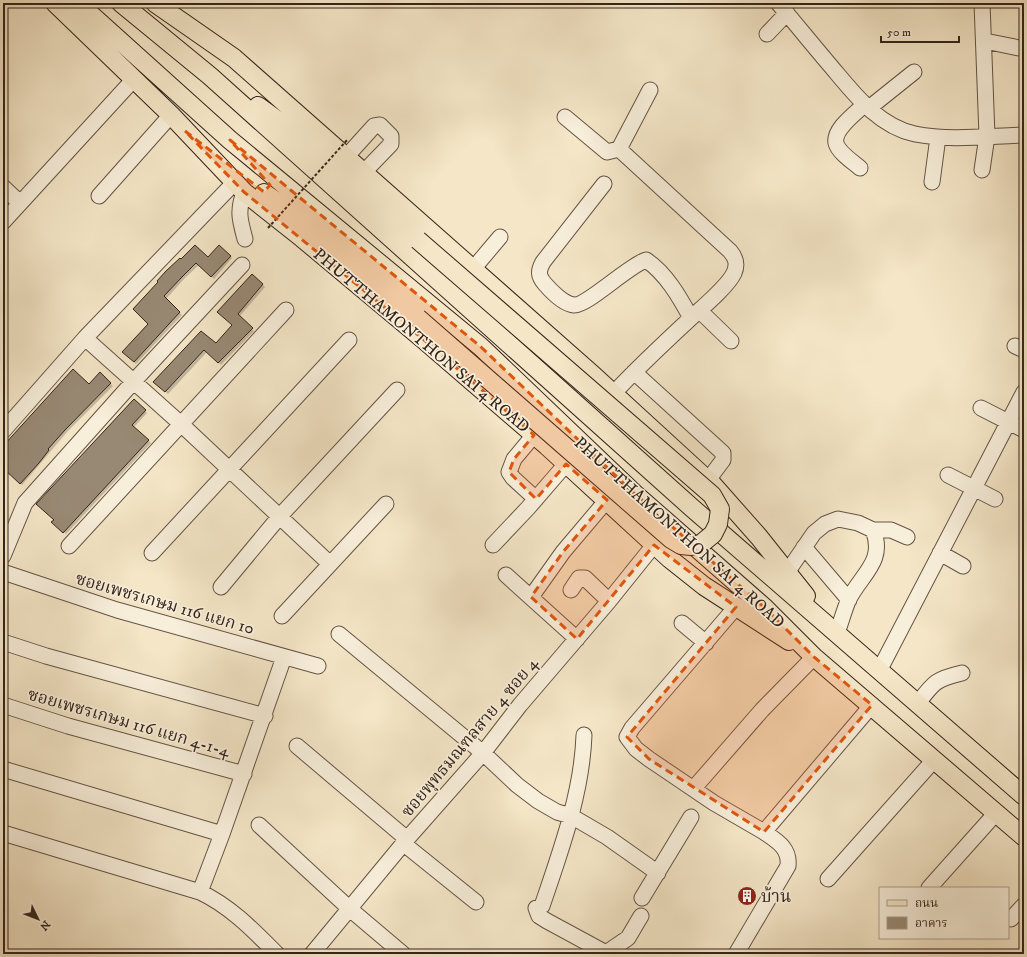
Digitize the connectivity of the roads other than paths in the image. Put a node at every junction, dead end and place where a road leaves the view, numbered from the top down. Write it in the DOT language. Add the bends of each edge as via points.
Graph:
graph roads {
  1 [pos="55,3"];
  2 [pos="78,3"];
  3 [pos="120,3"];
  4 [pos="155,3"];
  5 [pos="976,3"];
  6 [pos="982,3"];
  7 [pos="783,8"];
  8 [pos="189,28"];
  9 [pos="767,34"];
  10 [pos="985,41"];
  11 [pos="1024,49"];
  12 [pos="914,72"];
  13 [pos="210,76"];
  14 [pos="134,79"];
  15 [pos="650,90"];
  16 [pos="867,106"];
  17 [pos="171,115"];
  18 [pos="565,117"];
  19 [pos="185,130"];
  20 [pos="1024,135"];
  21 [pos="299,136"];
  22 [pos="987,136"];
  23 [pos="938,138"];
  24 [pos="230,140"];
  25 [pos="619,149"];
  26 [pos="346,157"];
  27 [pos="860,168"];
  28 [pos="982,170"];
  29 [pos="363,173"];
  30 [pos="932,182"];
  31 [pos="604,184"];
  32 [pos="3,188"];
  33 [pos="239,188"];
  34 [pos="100,196"];
  35 [pos="20,203"];
  36 [pos="298,216"];
  37 [pos="3,222"];
  38 [pos="500,237"];
  39 [pos="245,239"];
  40 [pos="242,265"];
  41 [pos="472,269"];
  42 [pos="286,310"];
  43 [pos="695,314"];
  44 [pos="85,338"];
  45 [pos="349,340"];
  46 [pos="731,341"];
  47 [pos="634,372"];
  48 [pos="134,382"];
  49 [pos="397,390"];
  50 [pos="1024,392"];
  51 [pos="613,394"];
  52 [pos="981,408"];
  53 [pos="1008,422"];
  54 [pos="181,424"];
  55 [pos="3,430"];
  56 [pos="1024,430"];
  57 [pos="534,435"];
  58 [pos="566,464"];
  59 [pos="230,470"];
  60 [pos="948,475"];
  61 [pos="708,480"];
  62 [pos="973,488"];
  63 [pos="536,499"];
  64 [pos="995,499"];
  65 [pos="606,500"];
  66 [pos="386,504"];
  67 [pos="280,516"];
  68 [pos="874,530"];
  69 [pos="907,537"];
  70 [pos="493,545"];
  71 [pos="654,545"];
  72 [pos="69,546"];
  73 [pos="804,547"];
  74 [pos="152,553"];
  75 [pos="940,553"];
  76 [pos="3,556"];
  77 [pos="329,563"];
  78 [pos="963,566"];
  79 [pos="3,572"];
  80 [pos="788,572"];
  81 [pos="506,575"];
  82 [pos="221,586"];
  83 [pos="571,590"];
  84 [pos="532,597"];
  85 [pos="848,600"];
  86 [pos="609,601"];
  87 [pos="736,607"];
  88 [pos="282,616"];
  89 [pos="821,618"];
  90 [pos="682,623"];
  91 [pos="837,633"];
  92 [pos="339,634"];
  93 [pos="577,639"];
  94 [pos="3,642"];
  95 [pos="706,643"];
  96 [pos="812,655"];
  97 [pos="284,657"];
  98 [pos="318,666"];
  99 [pos="880,669"];
  100 [pos="962,673"];
  101 [pos="918,703"];
  102 [pos="3,705"];
  103 [pos="872,705"];
  104 [pos="265,716"];
  105 [pos="584,735"];
  106 [pos="298,746"];
  107 [pos="483,753"];
  108 [pos="934,760"];
  109 [pos="3,769"];
  110 [pos="244,774"];
  111 [pos="694,788"];
  112 [pos="1024,796"];
  113 [pos="996,813"];
  114 [pos="571,816"];
  115 [pos="691,818"];
  116 [pos="259,825"];
  117 [pos="764,832"];
  118 [pos="3,834"];
  119 [pos="222,834"];
  120 [pos="1024,837"];
  121 [pos="406,842"];
  122 [pos="658,873"];
  123 [pos="828,879"];
  124 [pos="930,887"];
  125 [pos="200,892"];
  126 [pos="642,898"];
  127 [pos="476,902"];
  128 [pos="1024,905"];
  129 [pos="351,910"];
  130 [pos="641,916"];
  131 [pos="1011,920"];
  132 [pos="607,953"];
  133 [pos="278,954"];
  134 [pos="312,954"];
  135 [pos="403,954"];
  136 [pos="736,954"];
  1 -- 14 [label="main road, PHUTTHAMONTHON SAI 4 ROAD"];
  2 -- 24 [label="main road, PHUTTHAMONTHON SAI 4 ROAD"];
  3 -- 13 [label="main road, PHUTTHAMONTHON SAI 4 ROAD"];
  4 -- 8 [label="main road, PHUTTHAMONTHON SAI 4 ROAD"];
  5 -- 6 [label="street"];
  6 -- 10 [label="street"];
  7 -- 9 [label="street"];
  7 -- 16 [label="street"];
  8 -- 21 [label="main road" via="260,94"];
  8 -- 26 [label="main road, PHUTTHAMONTHON SAI 4 ROAD" via="234,58"];
  10 -- 11 [label="street"];
  10 -- 22 [label="street"];
  12 -- 16 [label="street"];
  13 -- 21 [label="main road"];
  13 -- 89 [label="main road, PHUTTHAMONTHON SAI 4 ROAD" via="691,507"];
  14 -- 17 [label="main road, PHUTTHAMONTHON SAI 4 ROAD"];
  14 -- 35 [label="street"];
  15 -- 25 [label="street"];
  16 -- 23 [label="street" via="892,126 913,134"];
  16 -- 27 [label="street" via="842,127 836,143"];
  17 -- 19 [label="main road, PHUTTHAMONTHON SAI 4 ROAD"];
  17 -- 34 [label="street"];
  18 -- 25 [label="street" via="607,152"];
  19 -- 33 [label="main road, PHUTTHAMONTHON SAI 4 ROAD"];
  19 -- 36 [label="main road" via="276,203"];
  20 -- 22 [label="street"];
  21 -- 36 [label="main road, bridge" via="712,495 720,509 718,524 713,534 702,544 691,546 681,545 671,539"];
  22 -- 23 [label="street"];
  22 -- 28 [label="street"];
  23 -- 30 [label="street"];
  24 -- 36 [label="main road"];
  24 -- 96 [label="main road, PHUTTHAMONTHON SAI 4 ROAD" via="481,347 635,494 765,608"];
  25 -- 43 [label="street" via="734,256 737,264 734,274"];
  26 -- 29 [label="main road, PHUTTHAMONTHON SAI 4 ROAD"];
  26 -- 29 [label="street" via="374,126 380,125 385,128 391,136 391,144"];
  29 -- 41 [label="main road, PHUTTHAMONTHON SAI 4 ROAD"];
  31 -- 43 [label="street" via="543,262 539,276 545,285 568,304 576,306 630,268 646,260 654,265"];
  32 -- 35 [label="street"];
  33 -- 39 [label="street" via="239,216"];
  33 -- 44 [label="street"];
  33 -- 57 [label="main road, PHUTTHAMONTHON SAI 4 ROAD" via="351,278"];
  35 -- 37 [label="street"];
  38 -- 41 [label="street"];
  40 -- 48 [label="street"];
  41 -- 51 [label="main road, PHUTTHAMONTHON SAI 4 ROAD"];
  42 -- 54 [label="street"];
  43 -- 46 [label="street"];
  43 -- 47 [label="street"];
  44 -- 48 [label="street"];
  44 -- 55 [label="street"];
  45 -- 59 [label="street"];
  47 -- 51 [label="street"];
  47 -- 61 [label="street" via="723,453 724,460"];
  48 -- 54 [label="street"];
  48 -- 76 [label="street" via="25,503"];
  49 -- 67 [label="street"];
  50 -- 53 [label="street"];
  51 -- 61 [label="main road, PHUTTHAMONTHON SAI 4 ROAD"];
  52 -- 53 [label="street"];
  53 -- 56 [label="street"];
  53 -- 62 [label="street"];
  54 -- 59 [label="street"];
  54 -- 72 [label="street"];
  57 -- 58 [label="main road, PHUTTHAMONTHON SAI 4 ROAD"];
  57 -- 63 [label="street" via="514,459 509,472"];
  58 -- 63 [label="street"];
  58 -- 65 [label="main road, PHUTTHAMONTHON SAI 4 ROAD"];
  59 -- 67 [label="street"];
  59 -- 74 [label="street"];
  60 -- 62 [label="street"];
  61 -- 80 [label="main road, PHUTTHAMONTHON SAI 4 ROAD"];
  62 -- 64 [label="street"];
  62 -- 75 [label="street"];
  63 -- 70 [label="street"];
  65 -- 71 [label="main road, PHUTTHAMONTHON SAI 4 ROAD"];
  65 -- 84 [label="street" via="563,552"];
  66 -- 77 [label="street"];
  67 -- 77 [label="street"];
  67 -- 82 [label="street"];
  68 -- 69 [label="street" via="886,528"];
  68 -- 73 [label="street" via="858,523 838,519 814,532"];
  68 -- 85 [label="street" via="878,540 876,555"];
  71 -- 86 [label="street, ซอยพุทธมณฑลสาย 4 ซอย 4"];
  71 -- 87 [label="main road, PHUTTHAMONTHON SAI 4 ROAD" via="704,586"];
  73 -- 80 [label="street"];
  73 -- 85 [label="street"];
  75 -- 78 [label="street"];
  75 -- 99 [label="street"];
  77 -- 88 [label="street"];
  79 -- 97 [label="street, ซอยเพชรเกษม 116 แยก 10" via="117,610"];
  80 -- 89 [label="main road, PHUTTHAMONTHON SAI 4 ROAD"];
  81 -- 84 [label="street"];
  83 -- 86 [label="street" via="579,578 585,578"];
  84 -- 93 [label="street"];
  85 -- 91 [label="street"];
  86 -- 93 [label="street, ซอยพุทธมณฑลสาย 4 ซอย 4"];
  87 -- 95 [label="street"];
  87 -- 96 [label="main road, PHUTTHAMONTHON SAI 4 ROAD"];
  89 -- 91 [label="main road, PHUTTHAMONTHON SAI 4 ROAD"];
  90 -- 95 [label="street"];
  91 -- 99 [label="main road, PHUTTHAMONTHON SAI 4 ROAD"];
  92 -- 107 [label="street"];
  93 -- 107 [label="street, ซอยพุทธมณฑลสาย 4 ซอย 4"];
  94 -- 104 [label="street"];
  95 -- 111 [label="street" via="632,728 628,737 636,749 649,760"];
  96 -- 103 [label="main road, PHUTTHAMONTHON SAI 4 ROAD"];
  96 -- 111 [label="street"];
  97 -- 98 [label="street, ซอยเพชรเกษม 116 แยก 10"];
  97 -- 104 [label="street"];
  99 -- 101 [label="main road, PHUTTHAMONTHON SAI 4 ROAD"];
  100 -- 101 [label="street" via="934,683"];
  101 -- 112 [label="main road, PHUTTHAMONTHON SAI 4 ROAD"];
  102 -- 110 [label="street, ซอยเพชรเกษม 116 แยก 4-1-4" via="76,728"];
  103 -- 108 [label="main road, PHUTTHAMONTHON SAI 4 ROAD"];
  103 -- 117 [label="street"];
  104 -- 110 [label="street"];
  105 -- 114 [label="street" via="583,756"];
  106 -- 121 [label="street"];
  107 -- 114 [label="street" via="538,801 557,812"];
  107 -- 121 [label="street, ซอยพุทธมณฑลสาย 4 ซอย 4"];
  108 -- 113 [label="main road, PHUTTHAMONTHON SAI 4 ROAD"];
  108 -- 123 [label="street"];
  109 -- 119 [label="street"];
  110 -- 119 [label="street"];
  111 -- 117 [label="street" via="714,803"];
  113 -- 120 [label="main road, PHUTTHAMONTHON SAI 4 ROAD"];
  113 -- 124 [label="street"];
  114 -- 122 [label="street" via="607,837"];
  114 -- 132 [label="street" via="542,906 536,908 539,916"];
  115 -- 122 [label="street"];
  116 -- 129 [label="street"];
  117 -- 136 [label="street" via="787,852 788,866"];
  118 -- 125 [label="street"];
  119 -- 125 [label="street"];
  121 -- 127 [label="street"];
  121 -- 129 [label="street, ซอยพุทธมณฑลสาย 4 ซอย 4" via="371,882"];
  122 -- 126 [label="street"];
  125 -- 133 [label="street" via="232,912"];
  128 -- 131 [label="street"];
  129 -- 134 [label="street, ซอยพุทธมณฑลสาย 4 ซอย 4"];
  129 -- 135 [label="street"];
  130 -- 132 [label="street" via="628,938"];
}
